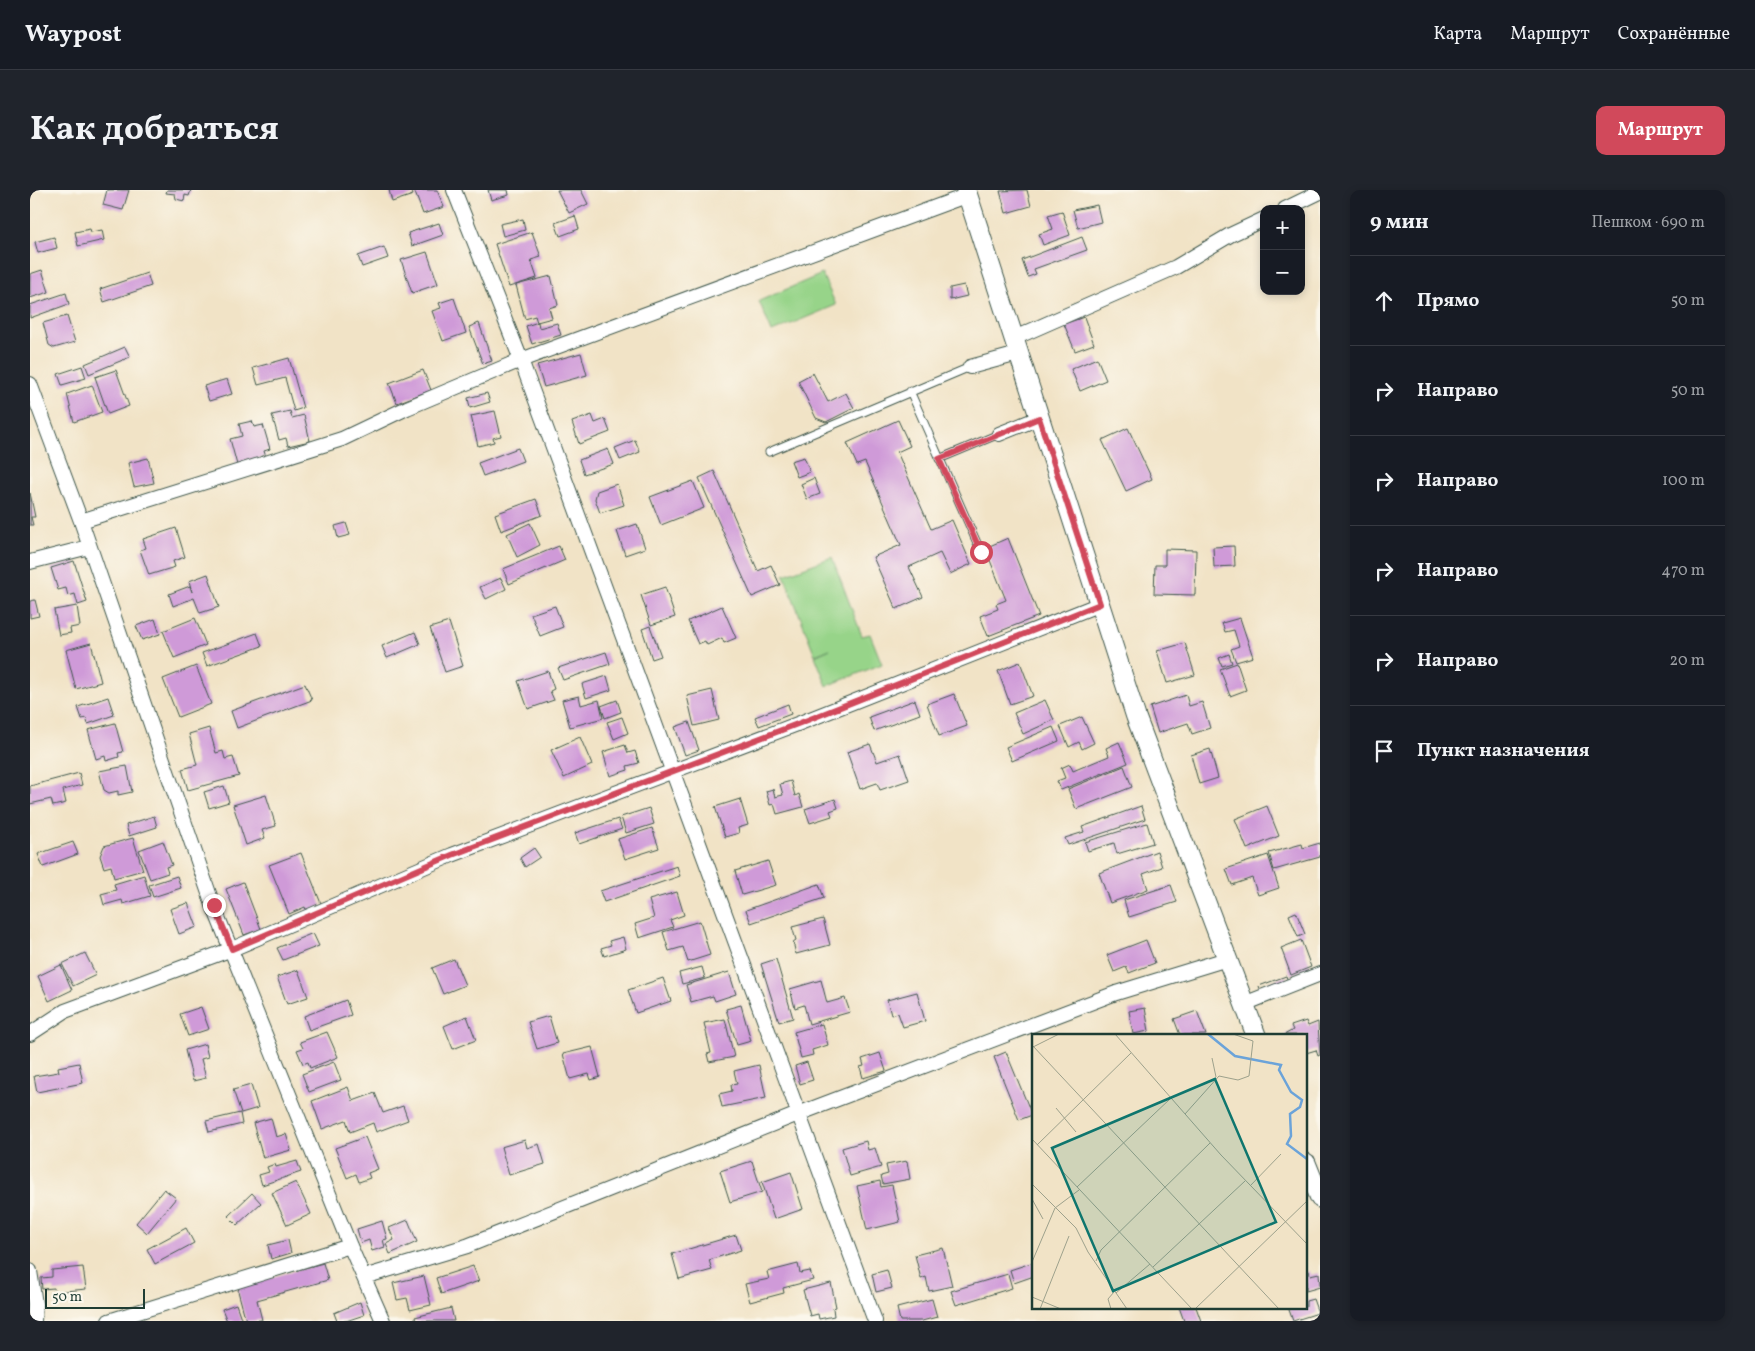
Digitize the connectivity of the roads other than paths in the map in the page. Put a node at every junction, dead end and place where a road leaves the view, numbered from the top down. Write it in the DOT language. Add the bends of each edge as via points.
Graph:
graph roads {
  1 [pos="454,190"];
  2 [pos="1320,192"];
  3 [pos="967,193"];
  4 [pos="1293,205"];
  5 [pos="1260,221"];
  6 [pos="1015,346"];
  7 [pos="521,360"];
  8 [pos="970,367"];
  9 [pos="30,384"];
  10 [pos="910,391"];
  11 [pos="1039,418"];
  12 [pos="999,434"];
  13 [pos="769,452"];
  14 [pos="939,459"];
  15 [pos="81,521"];
  16 [pos="89,547"];
  17 [pos="981,552"];
  18 [pos="30,562"];
  19 [pos="1100,604"];
  20 [pos="673,770"];
  21 [pos="232,949"];
  22 [pos="1227,959"];
  23 [pos="1320,974"];
  24 [pos="1244,1004"];
  25 [pos="30,1034"];
  26 [pos="1256,1034"];
  27 [pos="798,1114"];
  28 [pos="1308,1168"];
  29 [pos="1320,1198"];
  30 [pos="350,1246"];
  31 [pos="30,1273"];
  32 [pos="364,1277"];
  33 [pos="34,1321"];
  34 [pos="109,1321"];
  35 [pos="382,1321"];
  36 [pos="876,1321"];
  1 -- 7 [label="street"];
  2 -- 4 [label="street"];
  3 -- 6 [label="street"];
  3 -- 7 [label="street"];
  5 -- 6 [label="street" via="1176,267"];
  6 -- 8 [label="street"];
  6 -- 11 [label="street"];
  7 -- 15 [label="street" via="342,439"];
  7 -- 20 [label="street"];
  8 -- 10 [label="lane"];
  9 -- 15 [label="street"];
  10 -- 13 [label="lane"];
  10 -- 14 [label="lane"];
  11 -- 12 [label="street"];
  11 -- 19 [label="street"];
  12 -- 14 [label="lane"];
  14 -- 17 [label="lane"];
  15 -- 16 [label="street"];
  16 -- 18 [label="street"];
  16 -- 21 [label="street"];
  19 -- 20 [label="street"];
  19 -- 22 [label="street" via="1136,717"];
  20 -- 21 [label="street" via="452,855"];
  20 -- 27 [label="street"];
  21 -- 25 [label="street" via="65,1011"];
  21 -- 30 [label="street"];
  22 -- 24 [label="street"];
  22 -- 27 [label="street" via="1116,993"];
  23 -- 24 [label="street"];
  24 -- 26 [label="street"];
  27 -- 32 [label="street" via="467,1246"];
  27 -- 36 [label="street"];
  28 -- 29 [label="street"];
  30 -- 32 [label="street"];
  30 -- 34 [label="street"];
  31 -- 33 [label="street"];
  32 -- 35 [label="street"];
}
